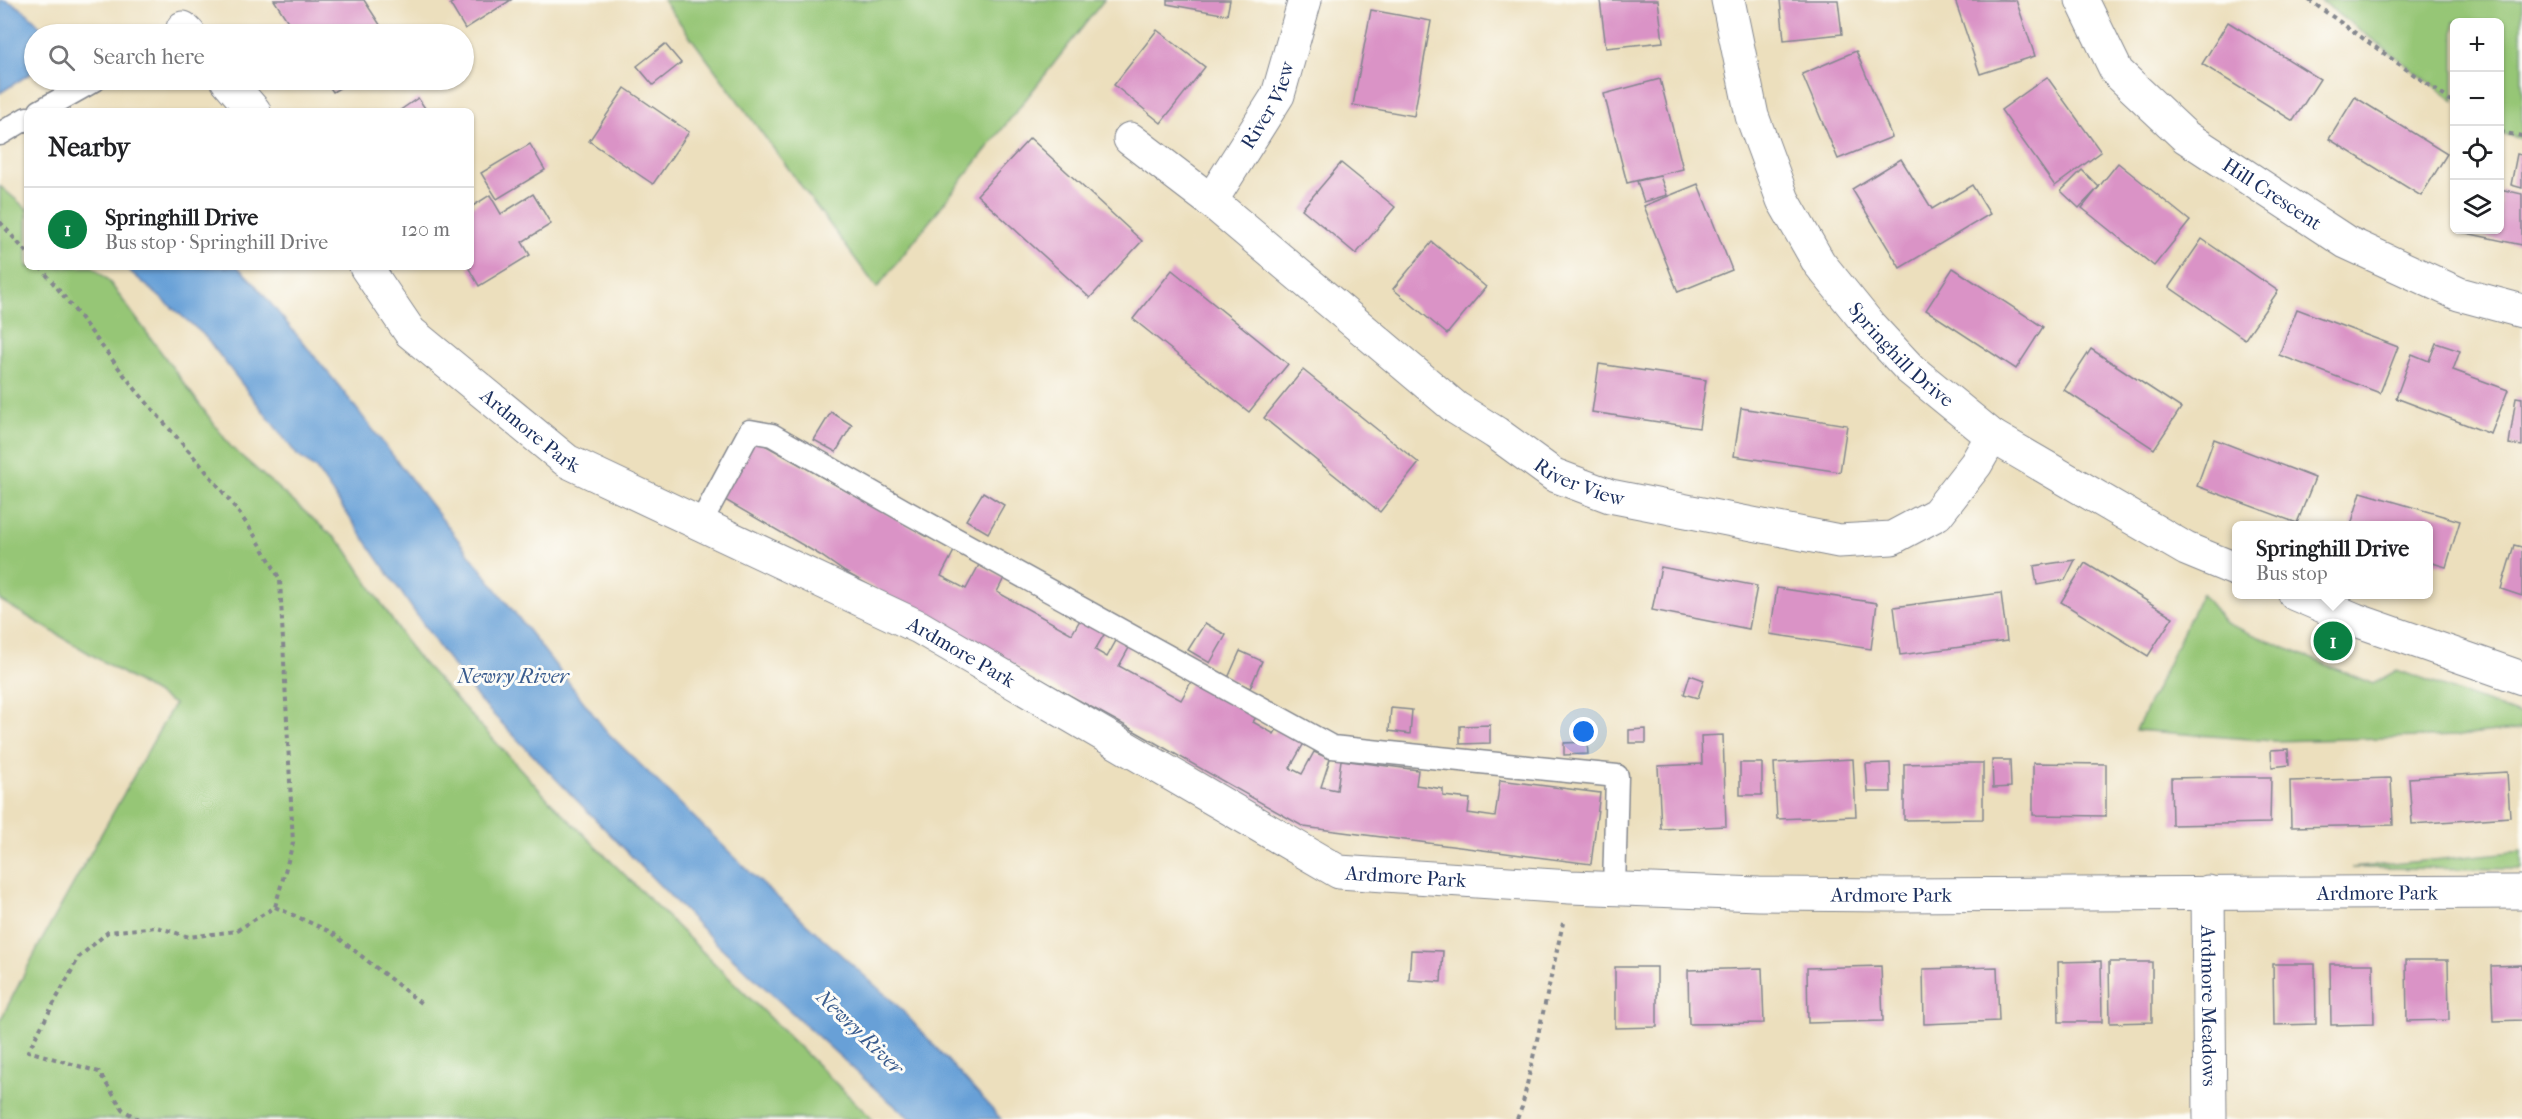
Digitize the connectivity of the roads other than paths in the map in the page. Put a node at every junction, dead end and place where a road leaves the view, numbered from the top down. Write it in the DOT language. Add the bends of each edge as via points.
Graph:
graph roads {
  1 [pos="1305,0"];
  2 [pos="1728,0"];
  3 [pos="2082,0"];
  4 [pos="77,90"];
  5 [pos="236,90"];
  6 [pos="45,108"];
  7 [pos="251,108"];
  8 [pos="24,120"];
  9 [pos="0,134"];
  10 [pos="1130,139"];
  11 [pos="1210,201"];
  12 [pos="368,270"];
  13 [pos="2522,311"];
  14 [pos="1992,436"];
  15 [pos="700,524"];
  16 [pos="2232,568"];
  17 [pos="2307,599"];
  18 [pos="2522,678"];
  19 [pos="1614,889"];
  20 [pos="2208,892"];
  21 [pos="2522,892"];
  22 [pos="2210,1119"];
  1 -- 11 [label="street, River View" via="1278,95"];
  2 -- 14 [label="street, Springhill Drive" via="1752,116 1783,200 1820,263 1910,369"];
  3 -- 13 [label="street, Hill Crescent" via="2117,72 2186,137 2346,242 2459,294"];
  4 -- 6 [label="lane"];
  5 -- 7 [label="street"];
  8 -- 9 [label="lane"];
  10 -- 11 [label="street, River View"];
  11 -- 14 [label="street, River View" via="1456,408 1554,475 1610,496 1839,540 1892,538 1937,514 1976,464"];
  12 -- 15 [label="street, Ardmore Park" via="410,332 567,461"];
  14 -- 16 [label="street, Springhill Drive" via="2186,549"];
  15 -- 19 [label="street, Ardmore Park" via="919,627 1339,872"];
  15 -- 19 [label="lane" via="750,431 772,435 1332,747 1617,776"];
  17 -- 18 [label="street"];
  19 -- 20 [label="street, Ardmore Park" via="1892,895"];
  20 -- 21 [label="street, Ardmore Park"];
  20 -- 22 [label="street, Ardmore Meadows"];
}
